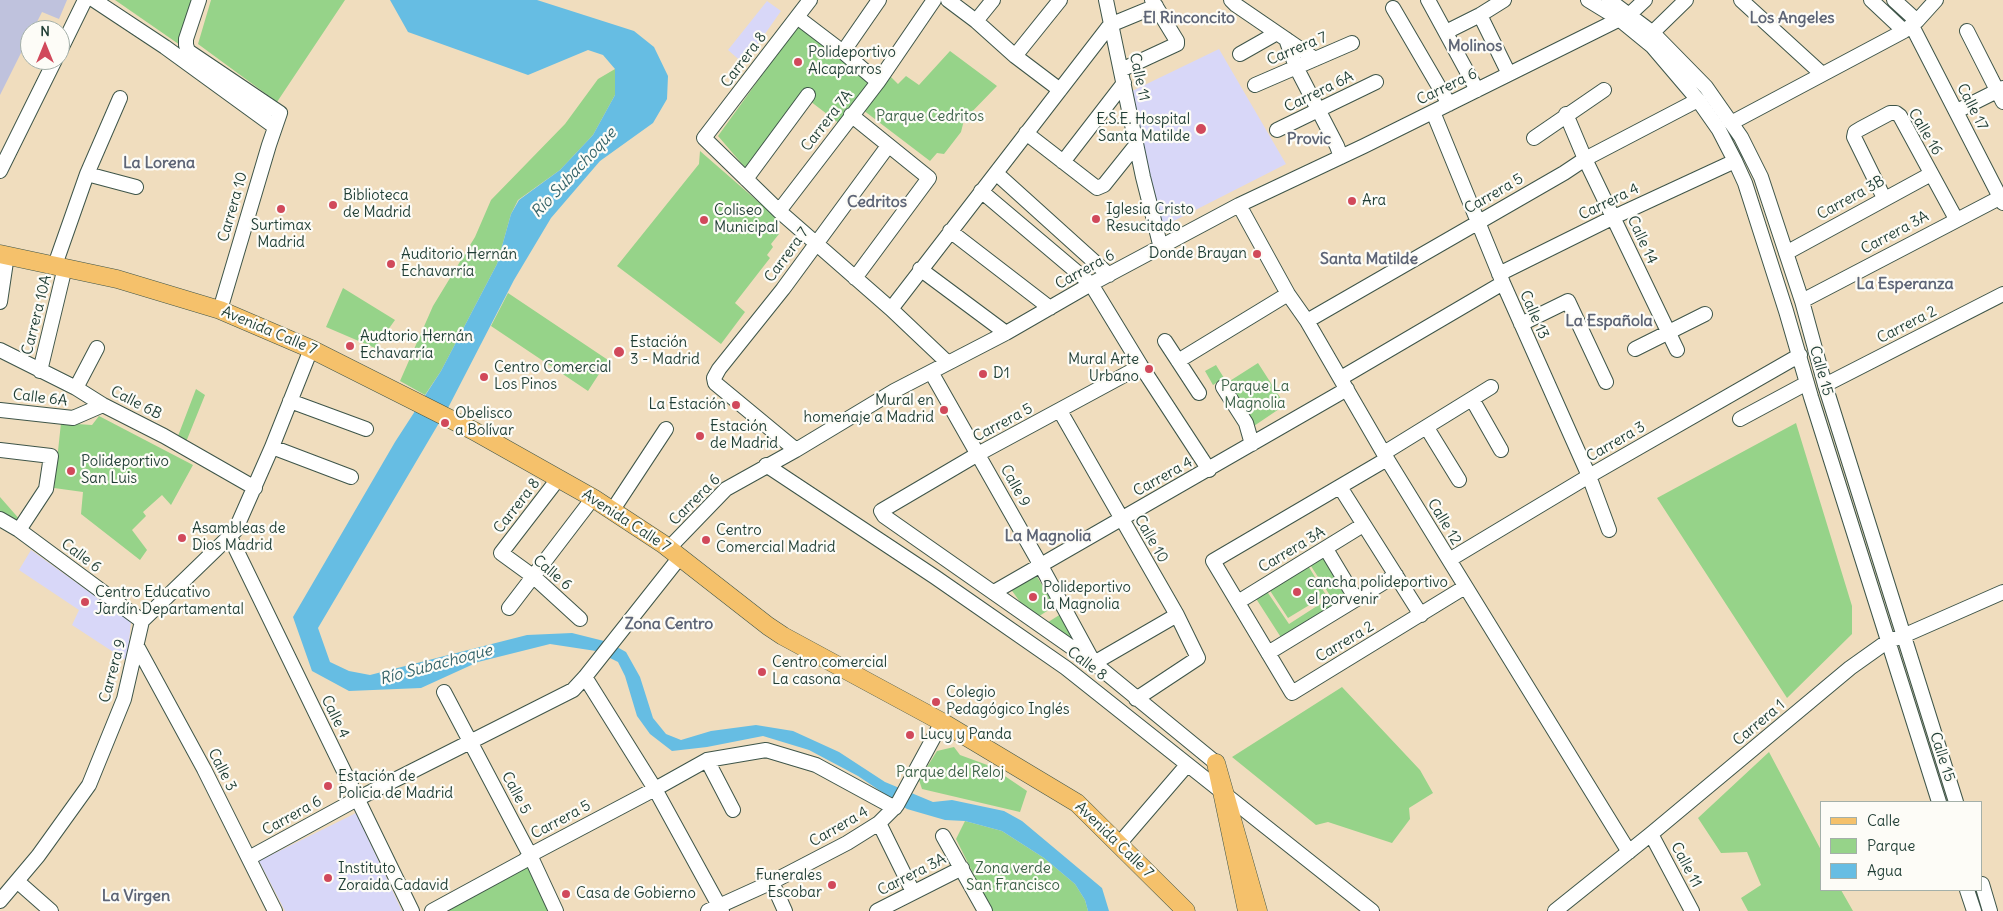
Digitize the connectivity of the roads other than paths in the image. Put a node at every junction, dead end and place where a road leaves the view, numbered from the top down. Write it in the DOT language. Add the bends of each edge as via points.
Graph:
graph roads {
  1 [pos="85,0"];
  2 [pos="94,0"];
  3 [pos="199,0"];
  4 [pos="810,0"];
  5 [pos="879,0"];
  6 [pos="934,0"];
  7 [pos="948,0"];
  8 [pos="993,0"];
  9 [pos="1060,0"];
  10 [pos="1106,0"];
  11 [pos="1231,0"];
  12 [pos="1428,0"];
  13 [pos="1504,0"];
  14 [pos="1588,0"];
  15 [pos="1609,0"];
  16 [pos="1645,0"];
  17 [pos="1686,0"];
  18 [pos="1741,0"];
  19 [pos="1871,0"];
  20 [pos="1894,0"];
  21 [pos="1936,0"];
  22 [pos="1154,3"];
  23 [pos="1393,8"];
  24 [pos="1480,15"];
  25 [pos="1625,16"];
  26 [pos="797,17"];
  27 [pos="976,21"];
  28 [pos="1110,25"];
  29 [pos="1911,26"];
  30 [pos="70,31"];
  31 [pos="1966,31"];
  32 [pos="1446,32"];
  33 [pos="1281,36"];
  34 [pos="1649,36"];
  35 [pos="1352,43"];
  36 [pos="843,52"];
  37 [pos="1240,54"];
  38 [pos="1015,56"];
  39 [pos="1315,59"];
  40 [pos="1296,67"];
  41 [pos="50,70"];
  42 [pos="1509,74"];
  43 [pos="1822,74"];
  44 [pos="1123,76"];
  45 [pos="878,82"];
  46 [pos="1376,82"];
  47 [pos="1255,85"];
  48 [pos="1060,90"];
  49 [pos="1477,90"];
  50 [pos="1604,90"];
  51 [pos="2001,94"];
  52 [pos="808,95"];
  53 [pos="120,98"];
  54 [pos="1698,100"];
  55 [pos="1449,104"];
  56 [pos="1319,110"];
  57 [pos="1957,111"];
  58 [pos="1433,112"];
  59 [pos="1566,114"];
  60 [pos="851,115"];
  61 [pos="1731,123"];
  62 [pos="275,127"];
  63 [pos="1277,130"];
  64 [pos="1026,133"];
  65 [pos="1534,138"];
  66 [pos="1136,145"];
  67 [pos="888,146"];
  68 [pos="1341,157"];
  69 [pos="1585,159"];
  70 [pos="1735,161"];
  71 [pos="1063,162"];
  72 [pos="0,172"];
  73 [pos="996,173"];
  74 [pos="87,174"];
  75 [pos="1931,174"];
  76 [pos="746,179"];
  77 [pos="136,188"];
  78 [pos="982,191"];
  79 [pos="1884,198"];
  80 [pos="2002,198"];
  81 [pos="1238,205"];
  82 [pos="779,211"];
  83 [pos="1614,217"];
  84 [pos="1956,219"];
  85 [pos="1478,222"];
  86 [pos="950,231"];
  87 [pos="816,242"];
  88 [pos="1161,248"];
  89 [pos="1786,253"];
  90 [pos="3,254"];
  91 [pos="60,266"];
  92 [pos="920,269"];
  93 [pos="1109,275"];
  94 [pos="855,278"];
  95 [pos="1501,278"];
  96 [pos="1091,284"];
  97 [pos="1288,294"];
  98 [pos="2003,294"];
  99 [pos="0,300"];
  100 [pos="1802,301"];
  101 [pos="891,308"];
  102 [pos="1050,308"];
  103 [pos="220,310"];
  104 [pos="1705,314"];
  105 [pos="1307,321"];
  106 [pos="1521,324"];
  107 [pos="1006,333"];
  108 [pos="1668,333"];
  109 [pos="1166,341"];
  110 [pos="97,348"];
  111 [pos="311,348"];
  112 [pos="1635,349"];
  113 [pos="0,350"];
  114 [pos="1677,350"];
  115 [pos="1800,356"];
  116 [pos="1178,361"];
  117 [pos="948,363"];
  118 [pos="1141,366"];
  119 [pos="40,371"];
  120 [pos="931,372"];
  121 [pos="1606,382"];
  122 [pos="1807,382"];
  123 [pos="1344,384"];
  124 [pos="1825,385"];
  125 [pos="1223,387"];
  126 [pos="76,388"];
  127 [pos="1491,388"];
  128 [pos="1199,393"];
  129 [pos="1472,399"];
  130 [pos="290,401"];
  131 [pos="103,405"];
  132 [pos="0,410"];
  133 [pos="1060,410"];
  134 [pos="1740,419"];
  135 [pos="1426,428"];
  136 [pos="666,429"];
  137 [pos="366,430"];
  138 [pos="1252,444"];
  139 [pos="272,447"];
  140 [pos="0,450"];
  141 [pos="796,450"];
  142 [pos="1501,450"];
  143 [pos="978,454"];
  144 [pos="1386,457"];
  145 [pos="1850,459"];
  146 [pos="766,465"];
  147 [pos="1833,467"];
  148 [pos="1209,470"];
  149 [pos="1589,476"];
  150 [pos="351,477"];
  151 [pos="558,479"];
  152 [pos="1459,480"];
  153 [pos="255,488"];
  154 [pos="1340,488"];
  155 [pos="593,498"];
  156 [pos="612,510"];
  157 [pos="0,519"];
  158 [pos="1121,519"];
  159 [pos="1364,526"];
  160 [pos="19,530"];
  161 [pos="1609,530"];
  162 [pos="230,537"];
  163 [pos="1326,548"];
  164 [pos="674,552"];
  165 [pos="501,553"];
  166 [pos="1449,560"];
  167 [pos="1040,564"];
  168 [pos="1396,575"];
  169 [pos="534,577"];
  170 [pos="1465,587"];
  171 [pos="994,592"];
  172 [pos="2003,592"];
  173 [pos="1356,600"];
  174 [pos="1238,602"];
  175 [pos="509,608"];
  176 [pos="1177,615"];
  177 [pos="1421,615"];
  178 [pos="580,619"];
  179 [pos="142,621"];
  180 [pos="1903,636"];
  181 [pos="1888,641"];
  182 [pos="137,646"];
  183 [pos="1268,653"];
  184 [pos="1094,663"];
  185 [pos="585,677"];
  186 [pos="444,692"];
  187 [pos="1136,699"];
  188 [pos="942,722"];
  189 [pos="469,741"];
  190 [pos="707,760"];
  191 [pos="1216,763"];
  192 [pos="1944,764"];
  193 [pos="1187,765"];
  194 [pos="1929,769"];
  195 [pos="656,789"];
  196 [pos="357,799"];
  197 [pos="1939,801"];
  198 [pos="1956,801"];
  199 [pos="896,806"];
  200 [pos="733,810"];
  201 [pos="879,823"];
  202 [pos="1651,834"];
  203 [pos="943,836"];
  204 [pos="1119,844"];
  205 [pos="1629,852"];
  206 [pos="530,855"];
  207 [pos="249,858"];
  208 [pos="962,868"];
  209 [pos="17,881"];
  210 [pos="772,882"];
  211 [pos="1983,887"];
  212 [pos="1967,891"];
  213 [pos="913,892"];
  214 [pos="0,901"];
  215 [pos="716,909"];
  216 [pos="883,910"];
  217 [pos="51,911"];
  218 [pos="275,911"];
  219 [pos="412,911"];
  220 [pos="432,911"];
  221 [pos="556,911"];
  222 [pos="785,911"];
  223 [pos="985,911"];
  224 [pos="1186,911"];
  225 [pos="1248,911"];
  226 [pos="1258,911"];
  227 [pos="1372,911"];
  228 [pos="1555,911"];
  229 [pos="1692,911"];
  230 [pos="1974,911"];
  231 [pos="1990,911"];
  1 -- 30 [label="street"];
  2 -- 62 [label="street"];
  3 -- 62 [label="street, Carrera 10" via="186,39 188,51 280,113"];
  4 -- 26 [label="street, Carrera 8"];
  5 -- 36 [label="street"];
  6 -- 45 [label="street, Carrera 7A"];
  7 -- 27 [label="street"];
  8 -- 27 [label="street"];
  9 -- 38 [label="street"];
  10 -- 28 [label="street, Calle 11"];
  11 -- 33 [label="street"];
  12 -- 32 [label="street"];
  13 -- 24 [label="street"];
  14 -- 25 [label="street, Calle 15"];
  15 -- 25 [label="street, Calle 15"];
  16 -- 25 [label="street, Carrera 6"];
  17 -- 34 [label="street"];
  18 -- 43 [label="street"];
  19 -- 29 [label="street, Calle 17"];
  20 -- 29 [label="street, Calle 17"];
  21 -- 29 [label="street"];
  22 -- 28 [label="street"];
  22 -- 44 [label="street" via="1177,44"];
  23 -- 55 [label="street"];
  24 -- 32 [label="street"];
  24 -- 42 [label="street"];
  25 -- 34 [label="street, Calle 15"];
  25 -- 42 [label="street, Carrera 6"];
  26 -- 36 [label="street"];
  26 -- 76 [label="street, Carrera 8" via="704,138"];
  27 -- 38 [label="street"];
  28 -- 44 [label="street, Calle 11"];
  28 -- 48 [label="street"];
  29 -- 43 [label="street"];
  29 -- 57 [label="street, Calle 17"];
  31 -- 51 [label="street"];
  32 -- 49 [label="street"];
  33 -- 37 [label="street"];
  33 -- 39 [label="street"];
  33 -- 40 [label="street"];
  34 -- 54 [label="street, Calle 15"];
  34 -- 61 [label="street, Calle 15" via="1706,87"];
  35 -- 39 [label="street, Carrera 7"];
  36 -- 45 [label="street"];
  38 -- 48 [label="street"];
  39 -- 40 [label="street, Carrera 7"];
  40 -- 47 [label="street, Carrera 7"];
  40 -- 56 [label="street"];
  41 -- 72 [label="street"];
  42 -- 49 [label="street, Carrera 6"];
  43 -- 61 [label="street"];
  44 -- 66 [label="street, Calle 11"];
  44 -- 71 [label="street"];
  45 -- 60 [label="street, Carrera 7A"];
  46 -- 56 [label="street, Carrera 6A"];
  48 -- 64 [label="street"];
  49 -- 55 [label="street, Carrera 6"];
  50 -- 59 [label="street"];
  51 -- 57 [label="street"];
  52 -- 76 [label="street"];
  53 -- 74 [label="street, Carrera 10A"];
  54 -- 69 [label="street, Carrera 5"];
  54 -- 70 [label="street, Calle 15"];
  55 -- 58 [label="street, Carrera 6"];
  56 -- 63 [label="street, Carrera 6A"];
  56 -- 68 [label="street"];
  57 -- 80 [label="street, Calle 17"];
  58 -- 68 [label="street, Carrera 6"];
  58 -- 85 [label="street, Calle 13"];
  59 -- 65 [label="street"];
  59 -- 69 [label="street, Calle 14"];
  60 -- 67 [label="street"];
  60 -- 82 [label="street, Carrera 7A"];
  61 -- 89 [label="street, Calle 15" via="1761,177"];
  62 -- 103 [label="street, Carrera 10"];
  64 -- 71 [label="street"];
  64 -- 73 [label="street"];
  66 -- 71 [label="street" via="1101,188"];
  66 -- 88 [label="street, Calle 11"];
  67 -- 87 [label="street, Carrera 7"];
  67 -- 94 [label="street" via="928,178"];
  68 -- 81 [label="street, Carrera 6"];
  69 -- 83 [label="street, Calle 14"];
  69 -- 85 [label="street, Carrera 5"];
  70 -- 83 [label="street, Carrera 4"];
  70 -- 115 [label="street, Calle 15" via="1745,183"];
  73 -- 78 [label="street"];
  73 -- 93 [label="street"];
  74 -- 77 [label="street"];
  74 -- 91 [label="street, Carrera 10A"];
  75 -- 79 [label="street, Carrera 3B"];
  75 -- 79 [label="street, Calle 16" via="1900,116 1890,113 1855,132 1854,136"];
  75 -- 84 [label="street, Calle 16"];
  76 -- 82 [label="street"];
  78 -- 86 [label="street"];
  78 -- 96 [label="street"];
  79 -- 89 [label="street, Carrera 3B"];
  80 -- 84 [label="street, Carrera 3A"];
  81 -- 88 [label="street, Carrera 6"];
  81 -- 97 [label="street, Calle 12"];
  82 -- 87 [label="street"];
  83 -- 95 [label="street, Carrera 4"];
  83 -- 108 [label="street, Calle 14"];
  84 -- 100 [label="street, Carrera 3A"];
  85 -- 95 [label="street, Calle 13"];
  85 -- 105 [label="street, Carrera 5"];
  86 -- 92 [label="street"];
  86 -- 102 [label="street"];
  87 -- 94 [label="street"];
  87 -- 141 [label="street, Carrera 7" via="714,378 715,383"];
  88 -- 93 [label="street, Carrera 6"];
  89 -- 100 [label="street, Calle 15"];
  90 -- 91 [label="main road, Avenida Calle 7"];
  90 -- 99 [label="street"];
  91 -- 103 [label="main road, Avenida Calle 7" via="117,278"];
  91 -- 119 [label="street, Carrera 10A"];
  92 -- 101 [label="street"];
  92 -- 107 [label="street"];
  93 -- 96 [label="street, Carrera 6"];
  94 -- 101 [label="street"];
  95 -- 106 [label="street, Calle 13"];
  95 -- 123 [label="street, Carrera 4"];
  96 -- 102 [label="street, Carrera 6"];
  96 -- 118 [label="street"];
  97 -- 105 [label="street, Calle 12"];
  97 -- 116 [label="street"];
  98 -- 124 [label="street, Carrera 2"];
  100 -- 124 [label="street, Calle 15"];
  101 -- 117 [label="street"];
  102 -- 107 [label="street, Carrera 6"];
  103 -- 111 [label="main road, Avenida Calle 7"];
  104 -- 108 [label="street"];
  105 -- 123 [label="street, Calle 12"];
  106 -- 121 [label="street" via="1568,301"];
  106 -- 149 [label="street, Calle 13"];
  107 -- 117 [label="street, Carrera 6"];
  108 -- 112 [label="street"];
  108 -- 114 [label="street, Calle 14"];
  109 -- 116 [label="street"];
  110 -- 126 [label="street"];
  111 -- 130 [label="street"];
  111 -- 151 [label="main road, Avenida Calle 7" via="454,420"];
  113 -- 119 [label="street, Calle 6B"];
  115 -- 122 [label="street, Calle 15"];
  115 -- 149 [label="street, Carrera 3"];
  116 -- 128 [label="street"];
  117 -- 120 [label="street, Carrera 6"];
  118 -- 133 [label="street, Carrera 5"];
  118 -- 148 [label="street"];
  119 -- 126 [label="street, Calle 6B"];
  120 -- 141 [label="street, Carrera 6"];
  120 -- 143 [label="street, Calle 9"];
  122 -- 134 [label="street"];
  122 -- 147 [label="street, Calle 15"];
  123 -- 138 [label="street, Carrera 4"];
  123 -- 144 [label="street, Calle 12"];
  124 -- 145 [label="street, Calle 15"];
  125 -- 138 [label="street" via="1246,423"];
  126 -- 131 [label="street, Calle 6B"];
  127 -- 129 [label="street"];
  129 -- 135 [label="street"];
  129 -- 142 [label="street"];
  130 -- 137 [label="street"];
  130 -- 139 [label="street"];
  131 -- 132 [label="street, Calle 6A" via="73,418"];
  131 -- 153 [label="street, Calle 6B"];
  133 -- 143 [label="street, Carrera 5"];
  133 -- 158 [label="street, Calle 10"];
  135 -- 144 [label="street"];
  135 -- 152 [label="street"];
  136 -- 156 [label="street"];
  138 -- 148 [label="street, Carrera 4"];
  139 -- 150 [label="street"];
  139 -- 153 [label="street"];
  140 -- 160 [label="street" via="51,456 46,489"];
  141 -- 146 [label="street, Carrera 6"];
  143 -- 167 [label="street, Calle 9"];
  143 -- 171 [label="street, Carrera 5" via="881,511"];
  144 -- 154 [label="street"];
  144 -- 166 [label="street, Calle 12"];
  145 -- 147 [label="street"];
  145 -- 180 [label="street, Calle 15"];
  146 -- 164 [label="street, Carrera 6" via="726,489"];
  146 -- 193 [label="street, Calle 8" via="1058,662"];
  147 -- 181 [label="street, Calle 15"];
  148 -- 158 [label="street, Carrera 4"];
  149 -- 161 [label="street, Calle 13"];
  149 -- 166 [label="street, Carrera 3"];
  151 -- 155 [label="main road, Avenida Calle 7"];
  151 -- 165 [label="street, Carrera 8"];
  153 -- 162 [label="street" via="236,531"];
  154 -- 159 [label="street"];
  154 -- 174 [label="street" via="1213,561"];
  155 -- 156 [label="main road, Avenida Calle 7"];
  155 -- 169 [label="street"];
  156 -- 164 [label="main road, Avenida Calle 7"];
  157 -- 160 [label="street, Calle 6"];
  158 -- 167 [label="street, Carrera 4"];
  158 -- 176 [label="street, Calle 10"];
  159 -- 163 [label="street, Carrera 3A"];
  159 -- 168 [label="street"];
  160 -- 179 [label="street, Calle 6"];
  162 -- 179 [label="street"];
  162 -- 196 [label="street, Calle 4"];
  163 -- 173 [label="street"];
  163 -- 174 [label="street, Carrera 3A"];
  164 -- 185 [label="street, Carrera 6"];
  164 -- 188 [label="main road, Avenida Calle 7" via="775,632"];
  165 -- 169 [label="street, Calle 6"];
  166 -- 170 [label="street, Calle 12"];
  167 -- 171 [label="street, Carrera 4"];
  167 -- 184 [label="street, Calle 9"];
  168 -- 173 [label="street"];
  168 -- 177 [label="street"];
  169 -- 175 [label="street"];
  169 -- 178 [label="street, Calle 6"];
  170 -- 177 [label="street, Carrera 2"];
  170 -- 205 [label="street, Calle 12"];
  171 -- 184 [label="street"];
  172 -- 180 [label="street, Carrera 1"];
  173 -- 183 [label="street"];
  174 -- 183 [label="street"];
  176 -- 184 [label="street"];
  176 -- 187 [label="street, Calle 10" via="1198,658"];
  177 -- 183 [label="street, Carrera 2" via="1292,694"];
  179 -- 182 [label="street, Carrera 9"];
  180 -- 181 [label="street, Carrera 1"];
  180 -- 192 [label="street, Calle 15"];
  181 -- 194 [label="street, Calle 15"];
  181 -- 202 [label="street, Carrera 1" via="1850,668"];
  182 -- 207 [label="street, Calle 3"];
  182 -- 209 [label="street, Carrera 9" via="124,699 89,785"];
  184 -- 187 [label="street, Calle 9"];
  185 -- 189 [label="street, Carrera 6" via="573,690"];
  185 -- 195 [label="street"];
  186 -- 189 [label="street, Calle 5"];
  187 -- 191 [label="street, Calle 9"];
  188 -- 199 [label="street, Carrera 4"];
  188 -- 204 [label="main road, Avenida Calle 7" via="1077,803"];
  189 -- 196 [label="street, Carrera 6"];
  189 -- 206 [label="street, Calle 5"];
  190 -- 195 [label="street, Carrera 5"];
  190 -- 199 [label="street" via="766,750 816,765"];
  190 -- 200 [label="street"];
  191 -- 225 [label="main road"];
  191 -- 226 [label="main road"];
  192 -- 194 [label="street"];
  192 -- 198 [label="street, Calle 15"];
  193 -- 204 [label="street"];
  193 -- 227 [label="street, Calle 8"];
  194 -- 197 [label="street, Calle 15"];
  195 -- 206 [label="street, Carrera 5"];
  195 -- 215 [label="street"];
  196 -- 207 [label="street, Carrera 6"];
  196 -- 219 [label="street, Calle 4"];
  199 -- 201 [label="street, Carrera 4"];
  201 -- 210 [label="street, Carrera 4" via="848,843"];
  201 -- 213 [label="street"];
  202 -- 205 [label="street, Carrera 1"];
  202 -- 229 [label="street, Calle 11"];
  203 -- 208 [label="street"];
  204 -- 224 [label="main road, Avenida Calle 7"];
  205 -- 228 [label="street, Carrera 1"];
  206 -- 220 [label="street, Carrera 5"];
  206 -- 221 [label="street, Calle 5"];
  207 -- 218 [label="street, Calle 3"];
  208 -- 213 [label="street, Carrera 3A"];
  208 -- 223 [label="street"];
  209 -- 214 [label="street, Carrera 9"];
  209 -- 217 [label="street"];
  210 -- 215 [label="street, Carrera 4"];
  210 -- 222 [label="street"];
  211 -- 231 [label="street"];
  212 -- 230 [label="street"];
  213 -- 216 [label="street, Carrera 3A"];
}
